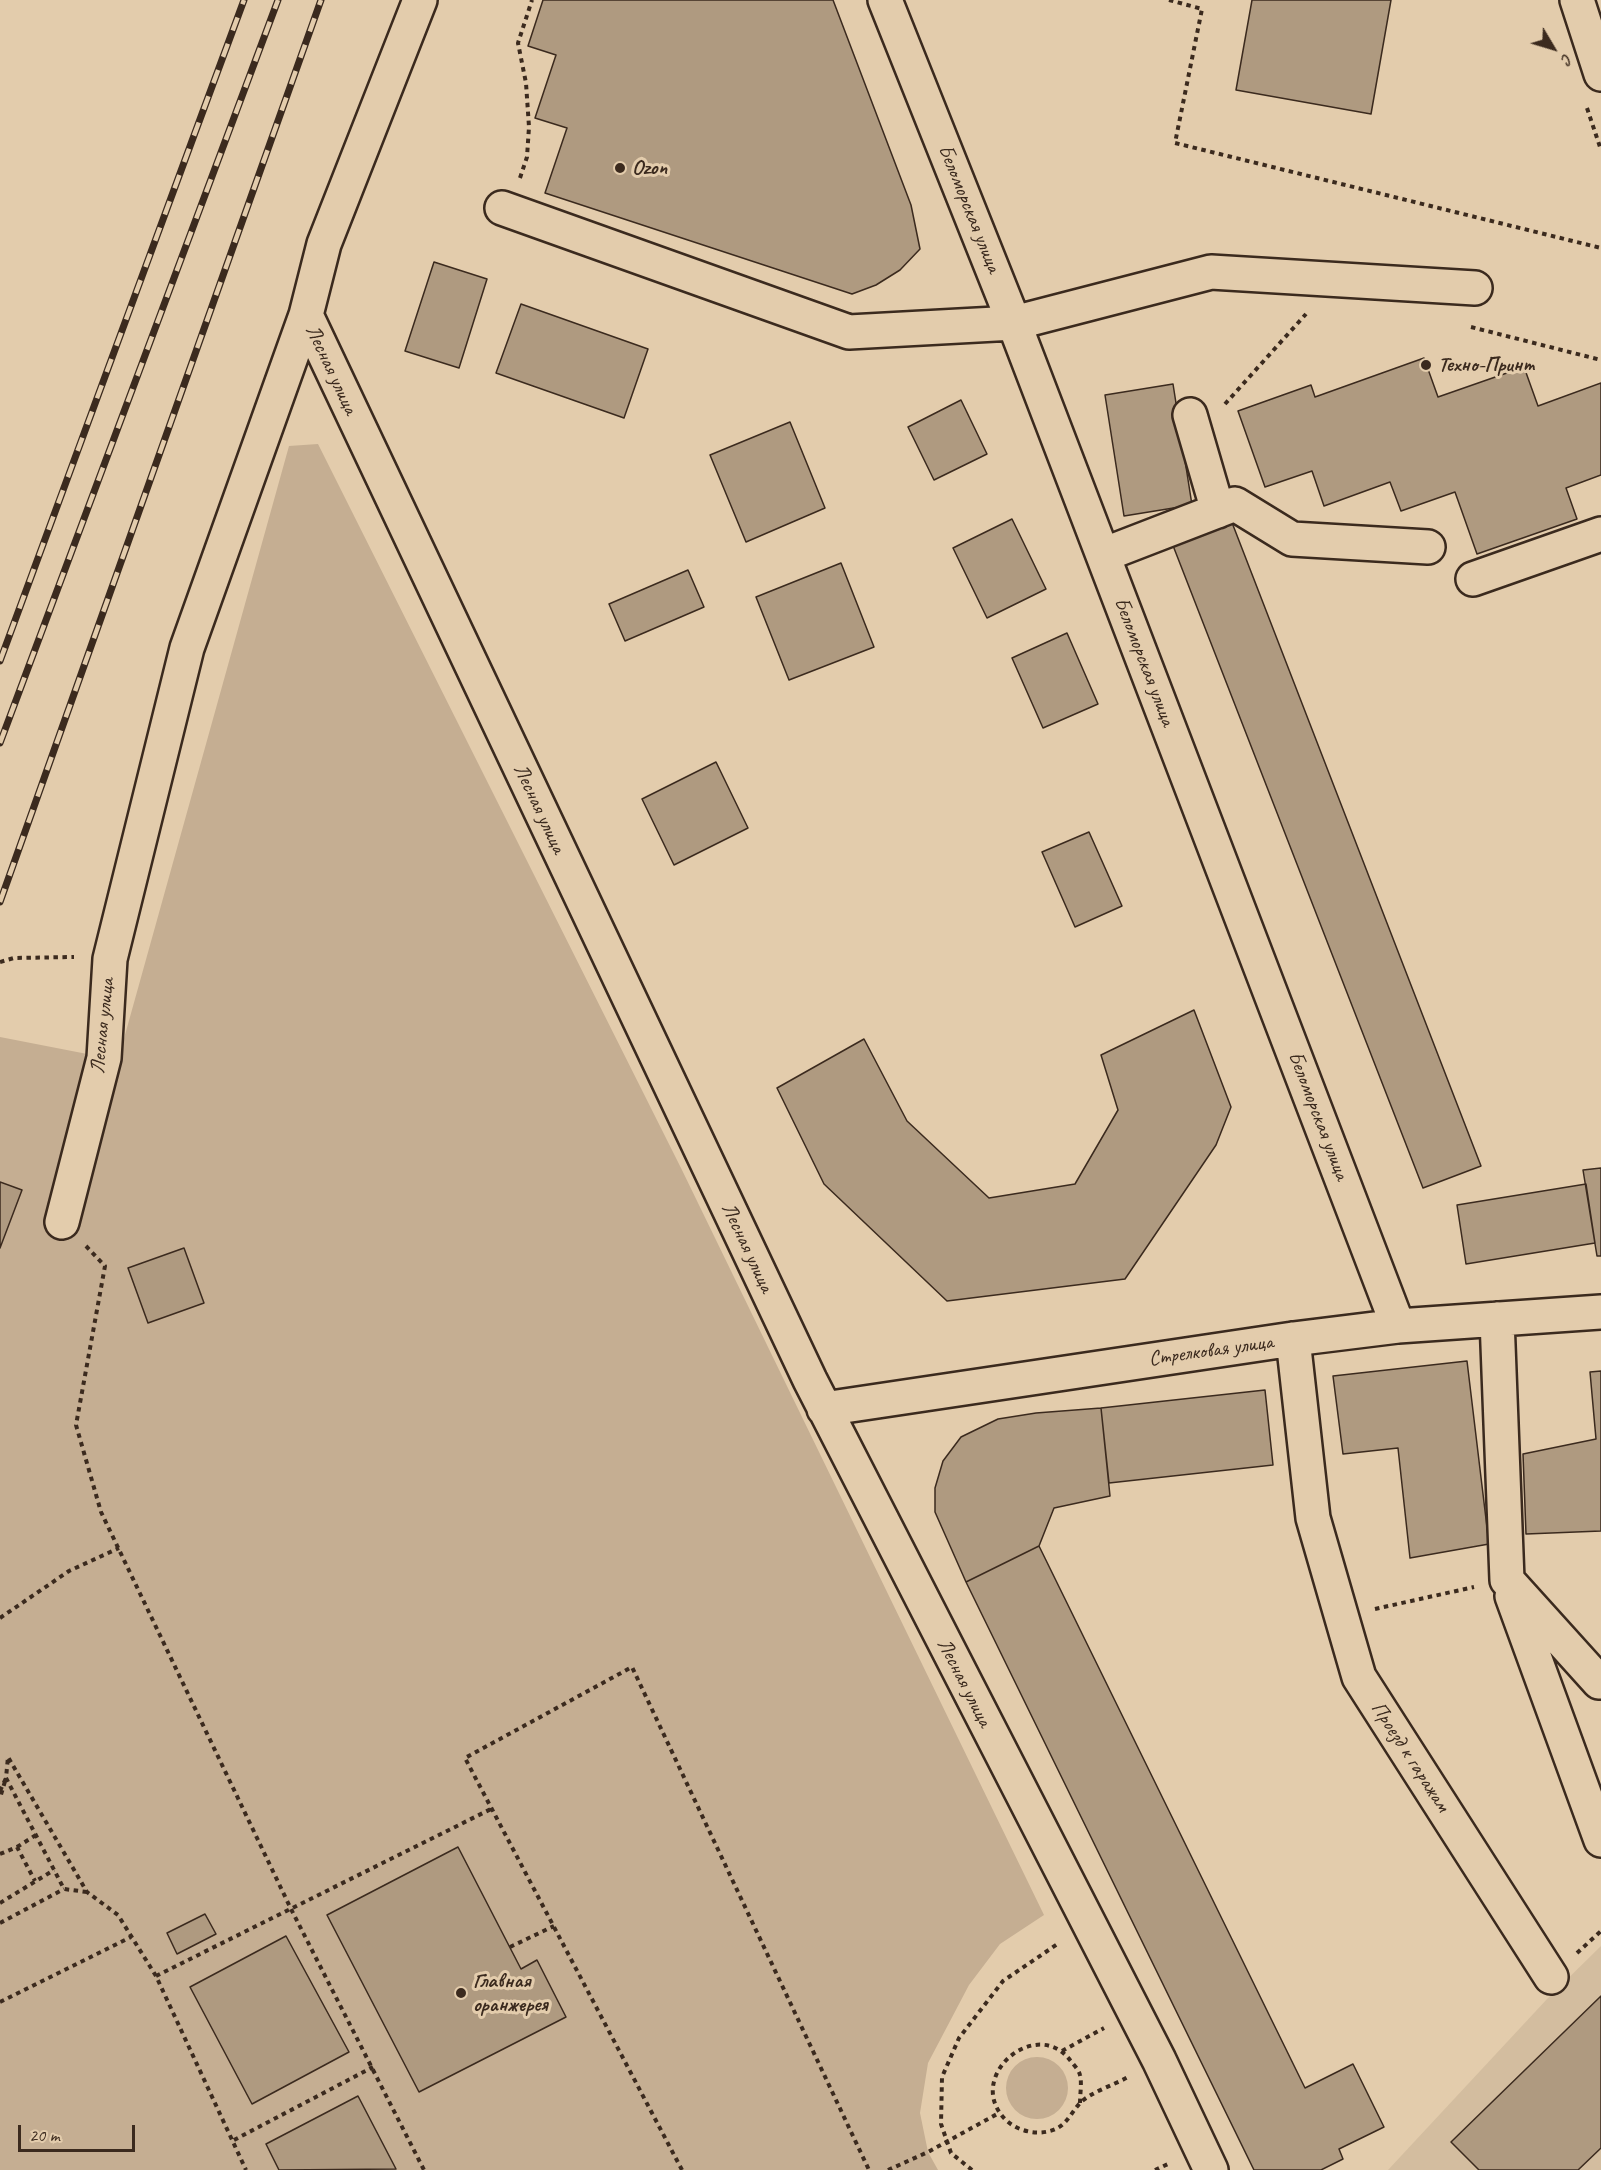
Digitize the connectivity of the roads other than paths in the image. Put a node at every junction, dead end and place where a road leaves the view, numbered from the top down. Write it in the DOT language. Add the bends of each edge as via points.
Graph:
graph roads {
  1 [pos="420,0"];
  2 [pos="885,0"];
  3 [pos="1576,0"];
  4 [pos="1601,74"];
  5 [pos="506,209"];
  6 [pos="1475,288"];
  7 [pos="306,315"];
  8 [pos="1014,323"];
  9 [pos="1190,415"];
  10 [pos="1218,511"];
  11 [pos="1601,534"];
  12 [pos="1428,547"];
  13 [pos="1103,555"];
  14 [pos="1473,579"];
  15 [pos="62,1222"];
  16 [pos="1601,1312"];
  17 [pos="1497,1320"];
  18 [pos="1398,1326"];
  19 [pos="1293,1339"];
  20 [pos="824,1409"];
  21 [pos="1507,1580"];
  22 [pos="1599,1682"];
  23 [pos="1601,1840"];
  24 [pos="1551,1977"];
  25 [pos="1211,2170"];
  1 -- 7 [label="street, Лесная улица" via="324,244"];
  2 -- 8 [label="street, Беломорская улица"];
  3 -- 4 [label="street"];
  5 -- 8 [label="street" via="849,332"];
  6 -- 8 [label="street" via="1211,272"];
  7 -- 15 [label="street, Лесная улица" via="187,648 110,959 104,1058"];
  7 -- 20 [label="street, Лесная улица"];
  8 -- 13 [label="street, Беломорская улица"];
  9 -- 10 [label="street"];
  10 -- 12 [label="street" via="1235,504 1292,538"];
  10 -- 13 [label="street"];
  11 -- 14 [label="street"];
  13 -- 18 [label="street, Беломорская улица"];
  16 -- 17 [label="street, Стрелковая улица"];
  17 -- 18 [label="street, Стрелковая улица"];
  17 -- 21 [label="street"];
  18 -- 19 [label="street, Стрелковая улица"];
  19 -- 20 [label="street, Стрелковая улица"];
  19 -- 24 [label="street, Проезд к гаражам" via="1313,1518 1359,1677"];
  20 -- 25 [label="street, Лесная улица" via="1159,2060"];
  21 -- 22 [label="street"];
  21 -- 23 [label="street"];
}
